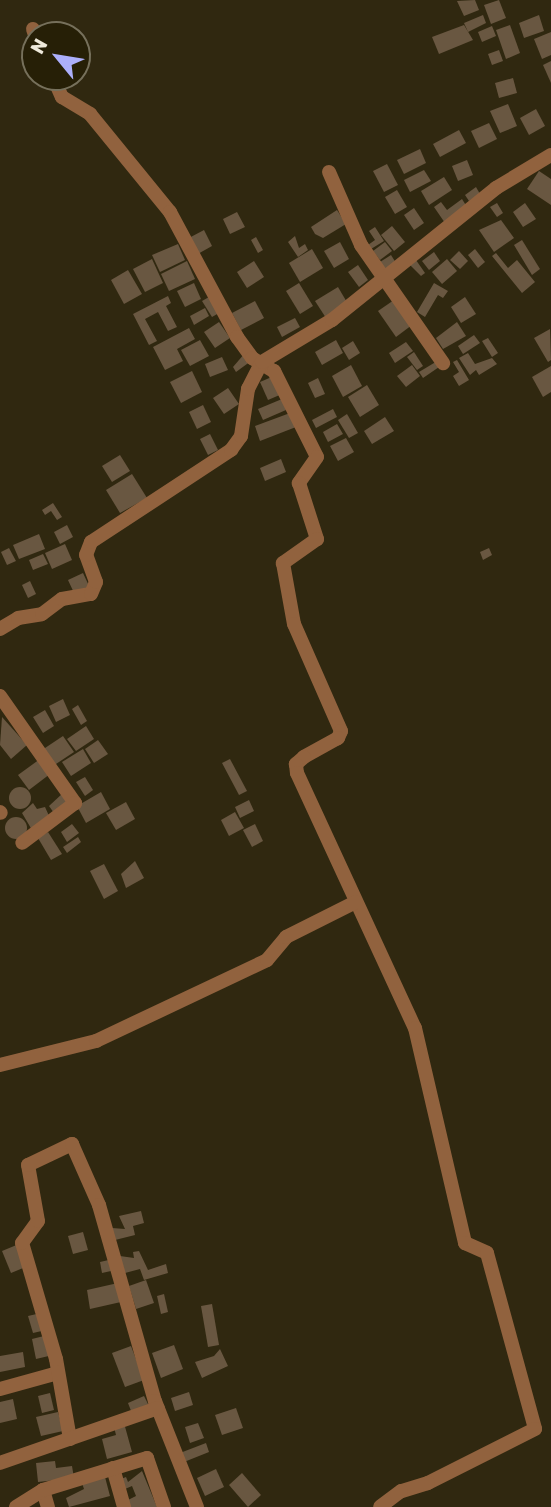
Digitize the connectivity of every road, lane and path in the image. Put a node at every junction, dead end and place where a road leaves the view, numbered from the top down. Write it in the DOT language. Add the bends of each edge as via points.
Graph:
graph roads {
  1 [pos="59,91"];
  2 [pos="551,155"];
  3 [pos="328,172"];
  4 [pos="385,279"];
  5 [pos="262,362"];
  6 [pos="443,363"];
  7 [pos="0,629"];
  8 [pos="0,696"];
  9 [pos="22,842"];
  10 [pos="356,902"];
  11 [pos="0,1065"];
  12 [pos="58,1373"];
  13 [pos="0,1388"];
  14 [pos="158,1408"];
  15 [pos="70,1439"];
  16 [pos="0,1463"];
  17 [pos="113,1468"];
  18 [pos="43,1490"];
  19 [pos="16,1507"];
  20 [pos="48,1507"];
  21 [pos="124,1507"];
  22 [pos="164,1507"];
  23 [pos="197,1507"];
  24 [pos="380,1507"];
  1 -- 5 [label="street" via="90,114 170,212 237,337 252,358"];
  2 -- 4 [label="street" via="496,188"];
  3 -- 4 [label="street" via="361,245"];
  4 -- 5 [label="street" via="332,320"];
  4 -- 6 [label="street"];
  5 -- 7 [label="street" via="248,389 241,436 231,450 91,542 86,555 96,582 91,594 62,599 42,614 18,618"];
  5 -- 10 [label="street" via="274,371 317,457 299,483 317,540 284,563 294,624 341,731 338,738 296,764"];
  8 -- 9 [label="street" via="75,803"];
  10 -- 11 [label="street" via="286,937 267,960 96,1041"];
  10 -- 24 [label="street" via="415,1028 465,1242 487,1253 535,1429 428,1483 401,1491"];
  12 -- 13 [label="street"];
  12 -- 14 [label="street" via="22,1243 38,1221 28,1166 72,1144 99,1205"];
  12 -- 15 [label="street"];
  14 -- 15 [label="street"];
  14 -- 23 [label="street"];
  15 -- 16 [label="street"];
  17 -- 18 [label="street"];
  17 -- 21 [label="street"];
  17 -- 22 [label="street" via="147,1458"];
  18 -- 19 [label="street"];
  18 -- 20 [label="street"];
}
